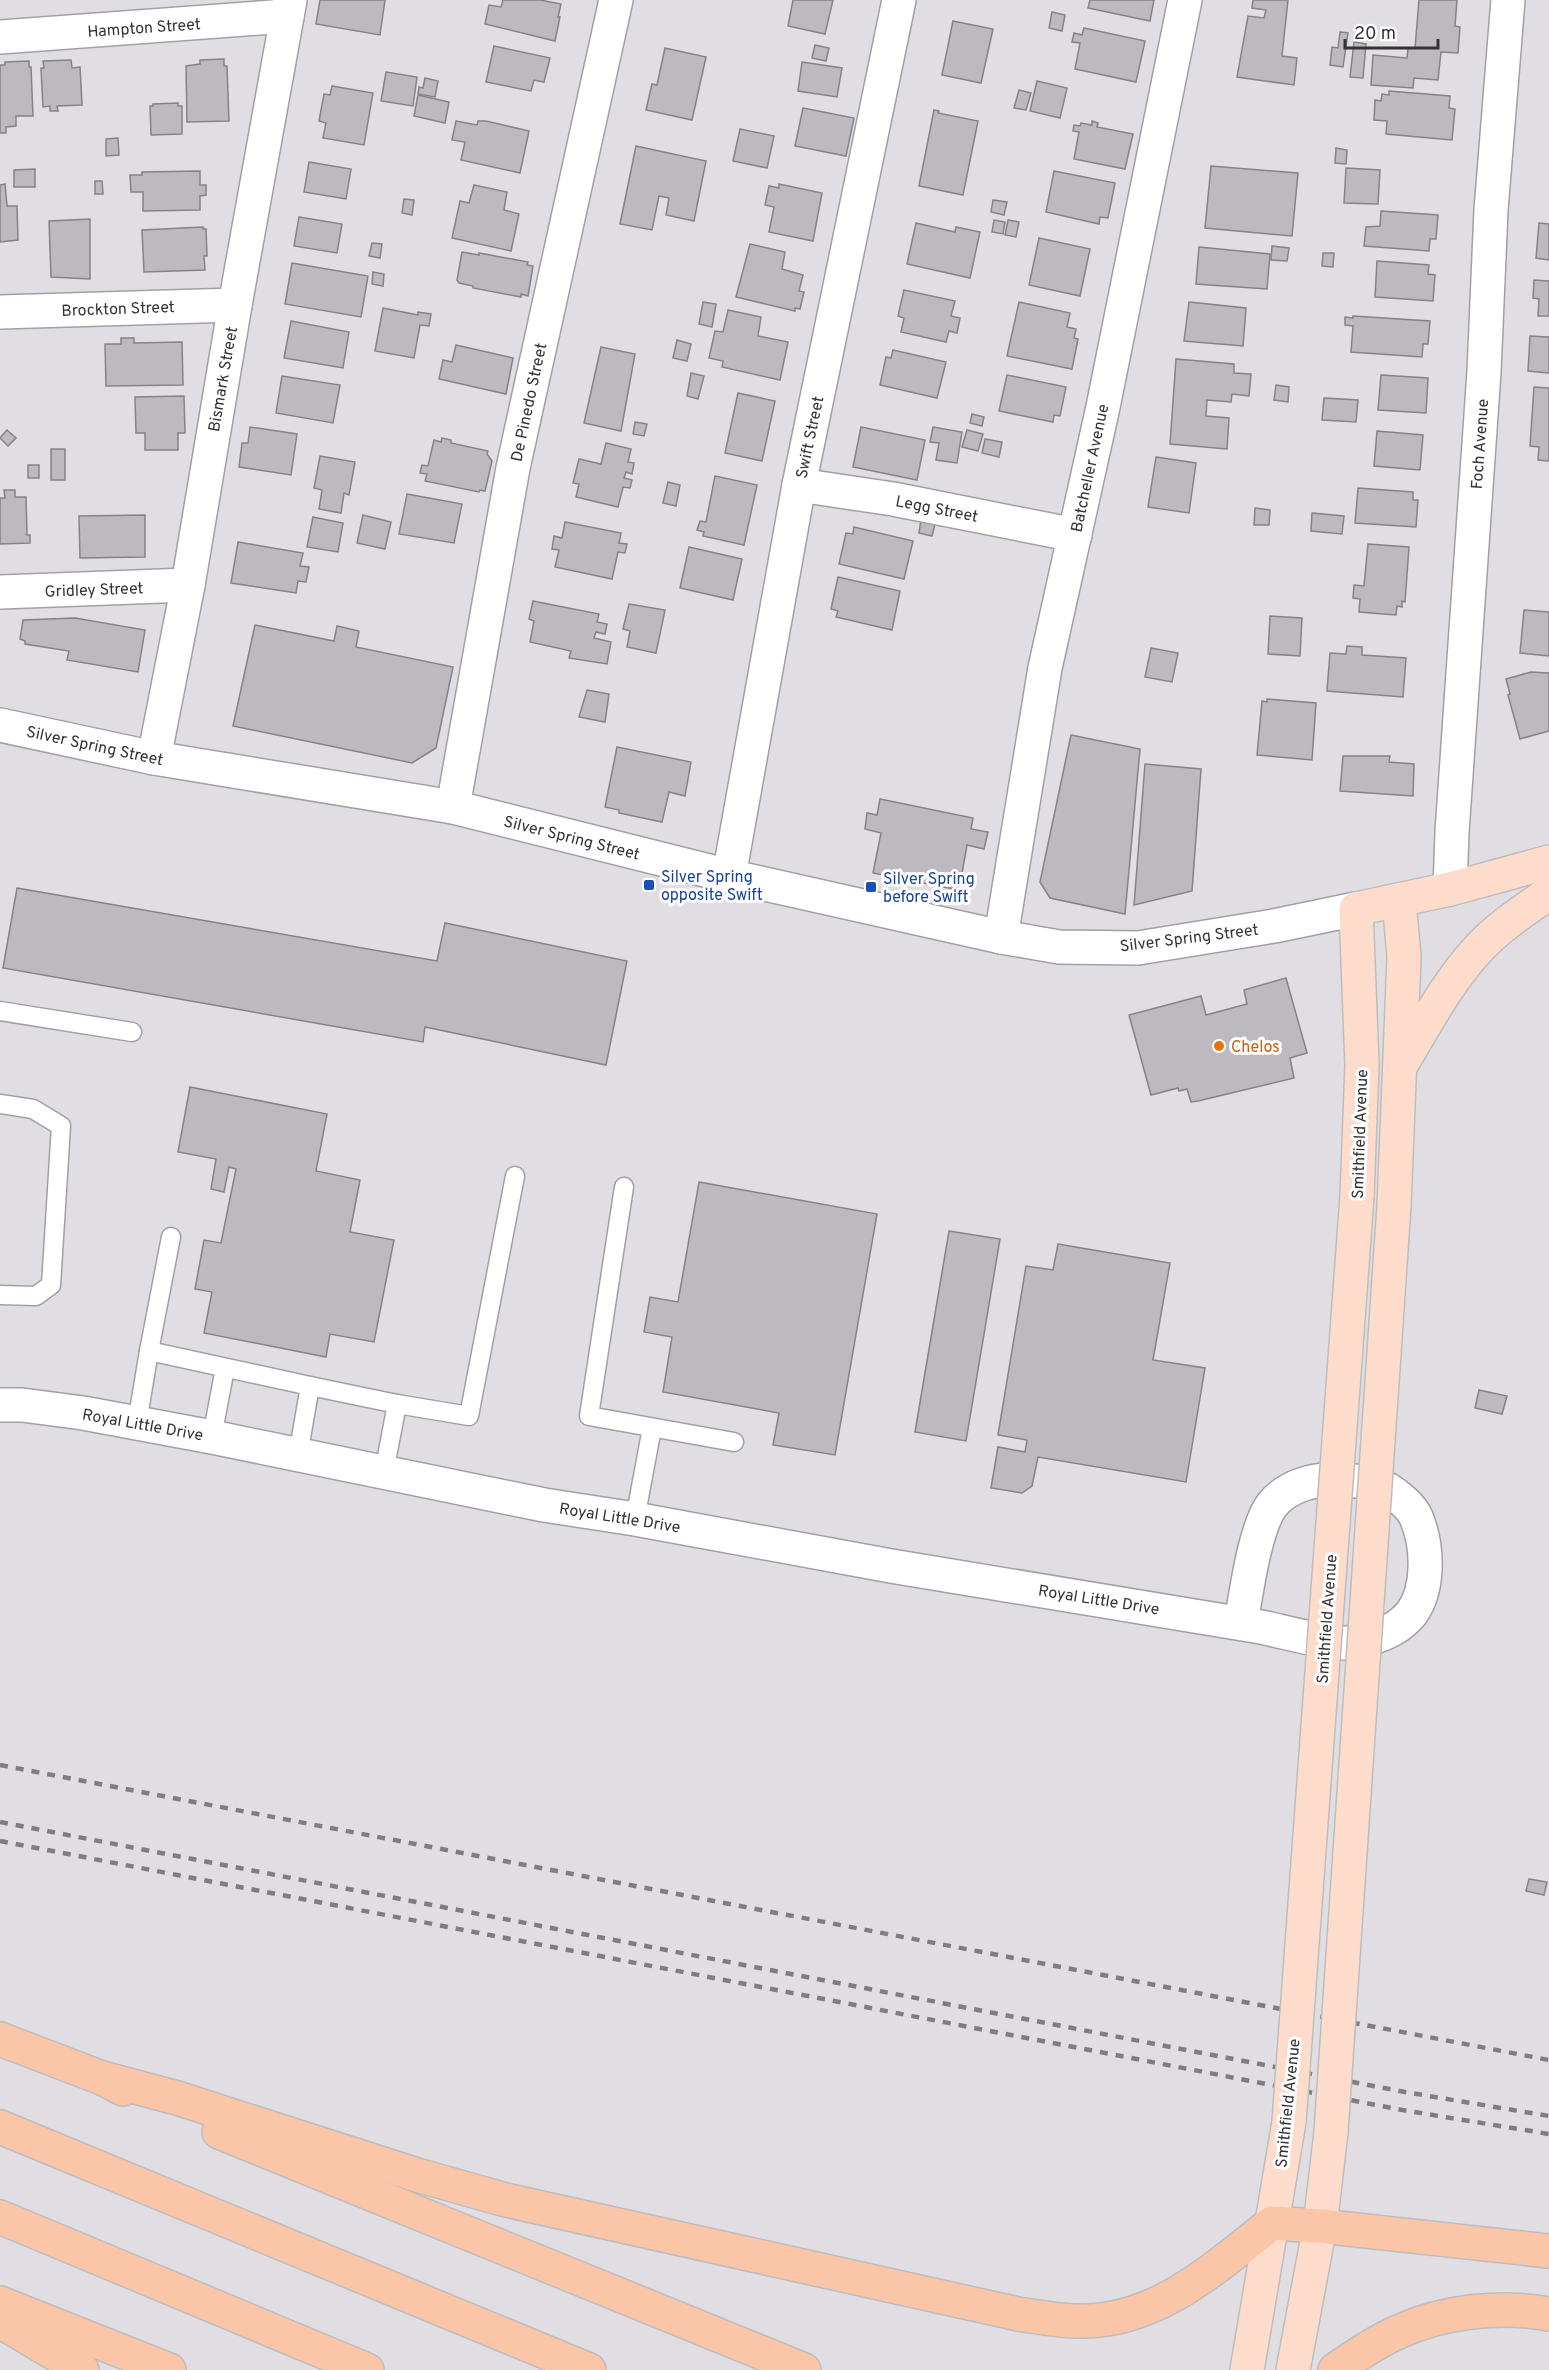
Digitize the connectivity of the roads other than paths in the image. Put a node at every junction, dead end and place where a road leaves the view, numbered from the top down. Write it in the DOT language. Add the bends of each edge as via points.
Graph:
graph roads {
  1 [pos="616,0"];
  2 [pos="899,0"];
  3 [pos="1185,0"];
  4 [pos="1508,0"];
  5 [pos="288,8"];
  6 [pos="0,37"];
  7 [pos="235,304"];
  8 [pos="0,312"];
  9 [pos="800,485"];
  10 [pos="1075,535"];
  11 [pos="188,585"];
  12 [pos="0,592"];
  13 [pos="0,725"];
  14 [pos="154,758"];
  15 [pos="453,807"];
  16 [pos="1549,862"];
  17 [pos="729,876"];
  18 [pos="1450,889"];
  19 [pos="1549,893"];
  20 [pos="1399,900"];
  21 [pos="1356,909"];
  22 [pos="1001,937"];
  23 [pos="0,1011"];
  24 [pos="132,1032"];
  25 [pos="1400,1067"];
  26 [pos="0,1104"];
  27 [pos="515,1176"];
  28 [pos="624,1187"];
  29 [pos="171,1237"];
  30 [pos="0,1295"];
  31 [pos="149,1351"];
  32 [pos="225,1368"];
  33 [pos="310,1386"];
  34 [pos="397,1404"];
  35 [pos="0,1405"];
  36 [pos="137,1423"];
  37 [pos="652,1428"];
  38 [pos="212,1437"];
  39 [pos="734,1442"];
  40 [pos="298,1455"];
  41 [pos="384,1472"];
  42 [pos="635,1519"];
  43 [pos="1241,1623"];
  44 [pos="0,2039"];
  45 [pos="102,2078"];
  46 [pos="0,2127"];
  47 [pos="0,2217"];
  48 [pos="1272,2223"];
  49 [pos="1320,2226"];
  50 [pos="1549,2251"];
  51 [pos="0,2303"];
  52 [pos="1549,2314"];
  53 [pos="0,2321"];
  54 [pos="82,2370"];
  55 [pos="169,2370"];
  56 [pos="367,2370"];
  57 [pos="589,2370"];
  58 [pos="804,2370"];
  59 [pos="1247,2370"];
  60 [pos="1293,2370"];
  61 [pos="1335,2370"];
  1 -- 15 [label="street, De Pinedo Street" via="513,468"];
  2 -- 9 [label="street, Swift Street"];
  3 -- 10 [label="street, Batcheller Avenue"];
  4 -- 18 [label="street, Foch Avenue" via="1491,210"];
  5 -- 6 [label="street, Hampton Street"];
  5 -- 7 [label="street, Bismark Street"];
  7 -- 8 [label="street, Brockton Street"];
  7 -- 11 [label="street, Bismark Street"];
  9 -- 10 [label="street, Legg Street"];
  9 -- 17 [label="street, Swift Street"];
  10 -- 22 [label="street, Batcheller Avenue" via="1045,668"];
  11 -- 12 [label="street, Gridley Street"];
  11 -- 14 [label="street, Bismark Street"];
  13 -- 14 [label="street, Silver Spring Street"];
  14 -- 15 [label="street, Silver Spring Street"];
  15 -- 17 [label="street, Silver Spring Street"];
  16 -- 18 [label="main road"];
  17 -- 22 [label="street, Silver Spring Street"];
  18 -- 20 [label="main road"];
  19 -- 25 [label="main road" via="1507,922 1474,954"];
  20 -- 21 [label="main road"];
  20 -- 25 [label="main road" via="1404,957"];
  21 -- 22 [label="street, Silver Spring Street" via="1138,948 1059,947"];
  21 -- 48 [label="main road, Smithfield Avenue, bridge" via="1362,1065 1357,1196 1289,2122"];
  23 -- 24 [label="lane"];
  25 -- 49 [label="main road, bridge" via="1331,2132"];
  26 -- 30 [label="lane" via="33,1109 61,1126 51,1284 36,1296"];
  27 -- 34 [label="lane" via="469,1416"];
  28 -- 37 [label="lane" via="589,1416"];
  29 -- 31 [label="lane"];
  31 -- 32 [label="lane"];
  31 -- 36 [label="lane"];
  32 -- 33 [label="lane"];
  32 -- 38 [label="lane"];
  33 -- 34 [label="lane"];
  33 -- 40 [label="lane"];
  34 -- 41 [label="lane"];
  35 -- 36 [label="street, Royal Little Drive"];
  36 -- 38 [label="street, Royal Little Drive"];
  37 -- 39 [label="lane"];
  37 -- 42 [label="lane"];
  38 -- 40 [label="street, Royal Little Drive"];
  40 -- 41 [label="street, Royal Little Drive"];
  41 -- 42 [label="street, Royal Little Drive"];
  42 -- 43 [label="street, Royal Little Drive" via="891,1566"];
  43 -- 43 [label="street, Royal Little Drive" via="1353,1643 1388,1634 1411,1613 1422,1590 1425,1564 1416,1516 1384,1487 1364,1482 1323,1479 1295,1487 1272,1505 1261,1530"];
  44 -- 45 [label="highway"];
  45 -- 48 [label="highway" via="506,2199 1062,2321 1108,2319 1161,2302 1193,2284"];
  45 -- 58 [label="highway" via="172,2113"];
  46 -- 57 [label="highway"];
  47 -- 56 [label="highway"];
  48 -- 49 [label="highway"];
  48 -- 59 [label="main road, Smithfield Avenue"];
  49 -- 50 [label="highway"];
  49 -- 60 [label="main road"];
  51 -- 55 [label="highway"];
  52 -- 61 [label="highway" via="1505,2310 1436,2319 1386,2338"];
  53 -- 54 [label="highway"];
}
